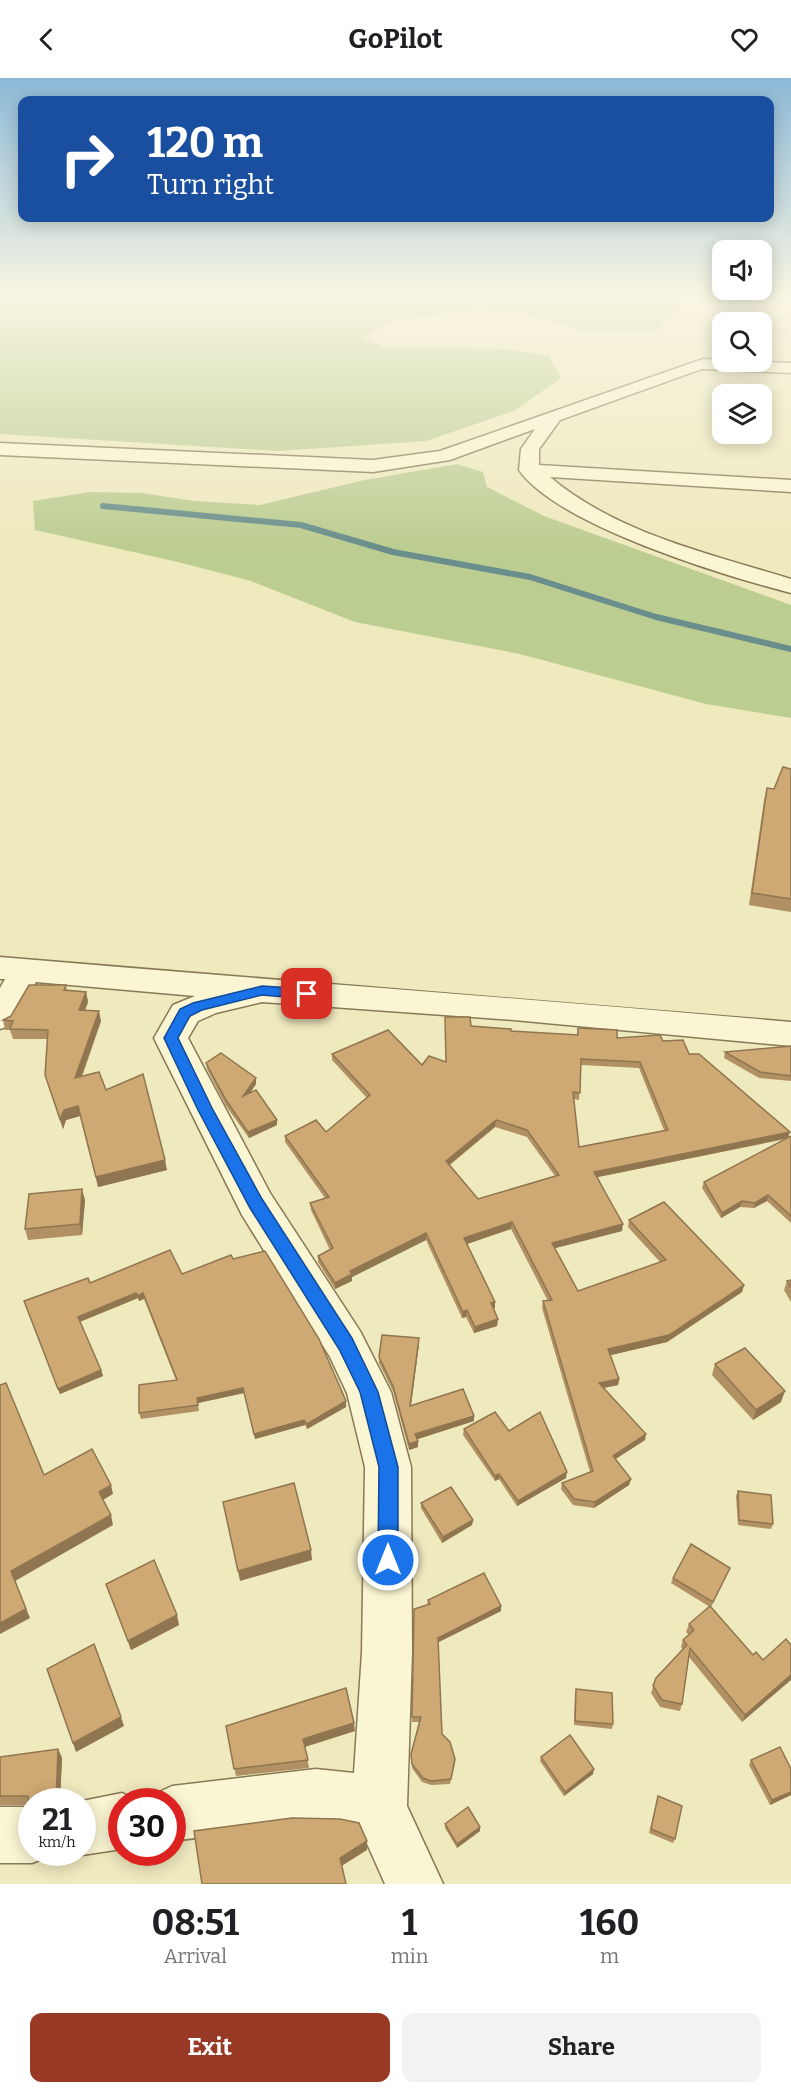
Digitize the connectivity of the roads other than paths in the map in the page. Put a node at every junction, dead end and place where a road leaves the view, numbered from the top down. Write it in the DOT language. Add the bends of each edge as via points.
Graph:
graph roads {
  1 [pos="654,379"];
  2 [pos="552,418"];
  3 [pos="0,449"];
  4 [pos="529,470"];
  5 [pos="791,486"];
  6 [pos="791,586"];
  7 [pos="13,969"];
  8 [pos="262,991"];
  9 [pos="0,1017"];
  10 [pos="791,1034"];
  11 [pos="379,1809"];
  12 [pos="186,1812"];
  13 [pos="0,1835"];
  14 [pos="18,1837"];
  15 [pos="415,1884"];
  1 -- 2 [label="street"];
  2 -- 3 [label="street" via="443,456 373,466"];
  2 -- 4 [label="street" via="530,449"];
  4 -- 5 [label="street"];
  4 -- 6 [label="street" via="569,501 614,523 672,547"];
  7 -- 8 [label="street"];
  7 -- 9 [label="street"];
  8 -- 10 [label="street" via="514,1008"];
  8 -- 11 [label="street" via="218,1000 185,1013 171,1038 256,1204 345,1344 369,1392 388,1467 387,1652"];
  11 -- 12 [label="street" via="345,1798 316,1796"];
  11 -- 15 [label="street"];
  13 -- 14 [label="street"];
}
